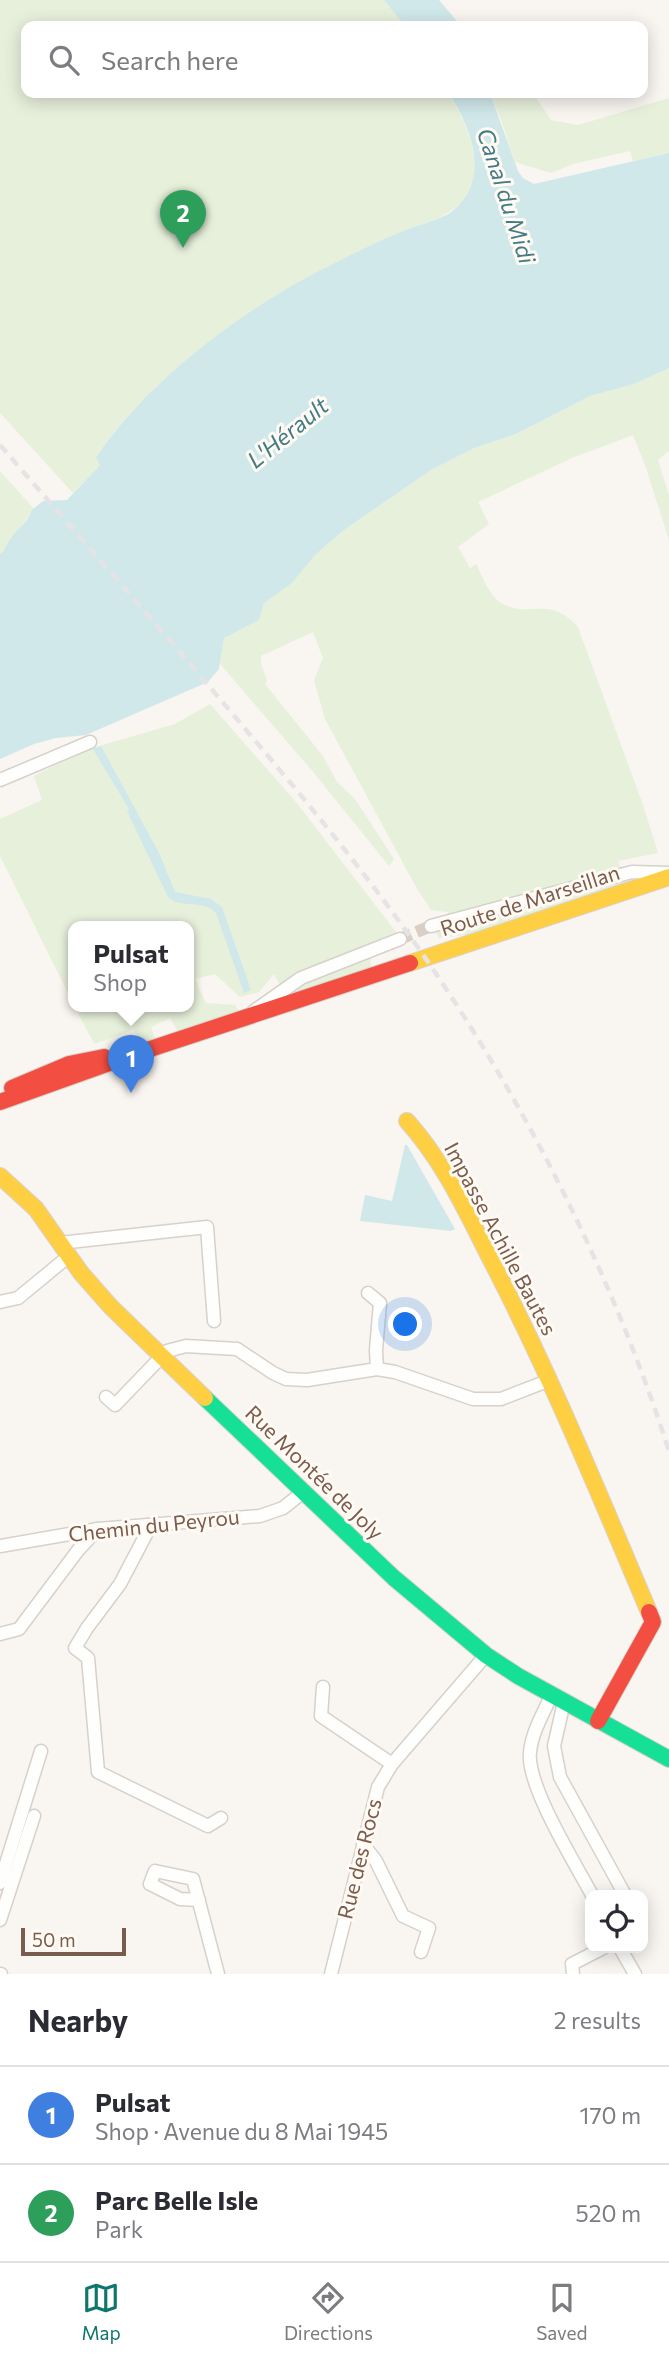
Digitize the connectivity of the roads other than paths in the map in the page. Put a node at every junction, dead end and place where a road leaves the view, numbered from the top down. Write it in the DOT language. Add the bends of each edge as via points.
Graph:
graph roads {
  1 [pos="90,742"];
  2 [pos="0,780"];
  3 [pos="669,875"];
  4 [pos="431,926"];
  5 [pos="400,939"];
  6 [pos="247,1017"];
  7 [pos="129,1056"];
  8 [pos="0,1093"];
  9 [pos="0,1102"];
  10 [pos="407,1121"];
  11 [pos="0,1177"];
  12 [pos="65,1250"];
  13 [pos="368,1293"];
  14 [pos="0,1302"];
  15 [pos="214,1321"];
  16 [pos="162,1356"];
  17 [pos="377,1369"];
  18 [pos="550,1380"];
  19 [pos="106,1397"];
  20 [pos="302,1493"];
  21 [pos="151,1525"];
  22 [pos="98,1529"];
  23 [pos="0,1546"];
  24 [pos="0,1634"];
  25 [pos="486,1655"];
  26 [pos="323,1687"];
  27 [pos="557,1699"];
  28 [pos="598,1721"];
  29 [pos="41,1751"];
  30 [pos="669,1759"];
  31 [pos="392,1764"];
  32 [pos="34,1816"];
  33 [pos="221,1818"];
  34 [pos="363,1844"];
  35 [pos="0,1883"];
  36 [pos="589,1890"];
  37 [pos="622,1890"];
  38 [pos="199,1900"];
  39 [pos="0,1920"];
  40 [pos="421,1952"];
  41 [pos="593,1953"];
  42 [pos="623,1953"];
  43 [pos="218,1974"];
  44 [pos="331,1974"];
  45 [pos="573,1974"];
  46 [pos="635,1974"];
  1 -- 2 [label="street"];
  3 -- 4 [label="street" via="632,872"];
  3 -- 6 [label="street, Route de Marseillan"];
  5 -- 6 [label="street" via="301,978"];
  6 -- 7 [label="street, Route de Marseillan"];
  7 -- 8 [label="street" via="94,1058"];
  7 -- 9 [label="street"];
  10 -- 18 [label="street, Impasse Achille Bautes" via="422,1136 454,1189"];
  11 -- 12 [label="street, Rue Montée de Joly" via="36,1209"];
  12 -- 14 [label="street" via="18,1298"];
  12 -- 15 [label="street" via="207,1227"];
  12 -- 16 [label="street, Rue Montée de Joly" via="95,1291"];
  13 -- 17 [label="street" via="380,1303"];
  16 -- 17 [label="street" via="186,1346 237,1349 286,1379"];
  16 -- 19 [label="street" via="115,1405"];
  16 -- 20 [label="street, Rue Montée de Joly"];
  17 -- 18 [label="street" via="473,1399 501,1399"];
  18 -- 28 [label="street, Impasse Achille Bautes" via="653,1622"];
  20 -- 21 [label="street, Chemin du Peyrou" via="283,1508 260,1516"];
  20 -- 25 [label="street, Rue Montée de Joly"];
  21 -- 22 [label="street, Chemin du Peyrou"];
  21 -- 33 [label="street" via="120,1584 75,1648 88,1658 99,1772 208,1826"];
  22 -- 23 [label="street, Chemin du Peyrou"];
  22 -- 24 [label="street" via="19,1629"];
  25 -- 27 [label="street, Rue Montée de Joly"];
  25 -- 31 [label="street, Rue des Rocs"];
  26 -- 31 [label="street" via="321,1716"];
  27 -- 28 [label="street, Rue Montée de Joly"];
  27 -- 36 [label="street" via="531,1743 532,1777"];
  27 -- 37 [label="street" via="554,1746 560,1777"];
  28 -- 30 [label="street, Rue Montée de Joly"];
  29 -- 35 [label="street"];
  31 -- 34 [label="street, Rue des Rocs" via="378,1787"];
  32 -- 39 [label="street"];
  34 -- 40 [label="street" via="402,1916 429,1928"];
  34 -- 44 [label="street, Rue des Rocs"];
  38 -- 43 [label="street"];
  41 -- 45 [label="street" via="572,1964"];
  42 -- 46 [label="street"];
}
